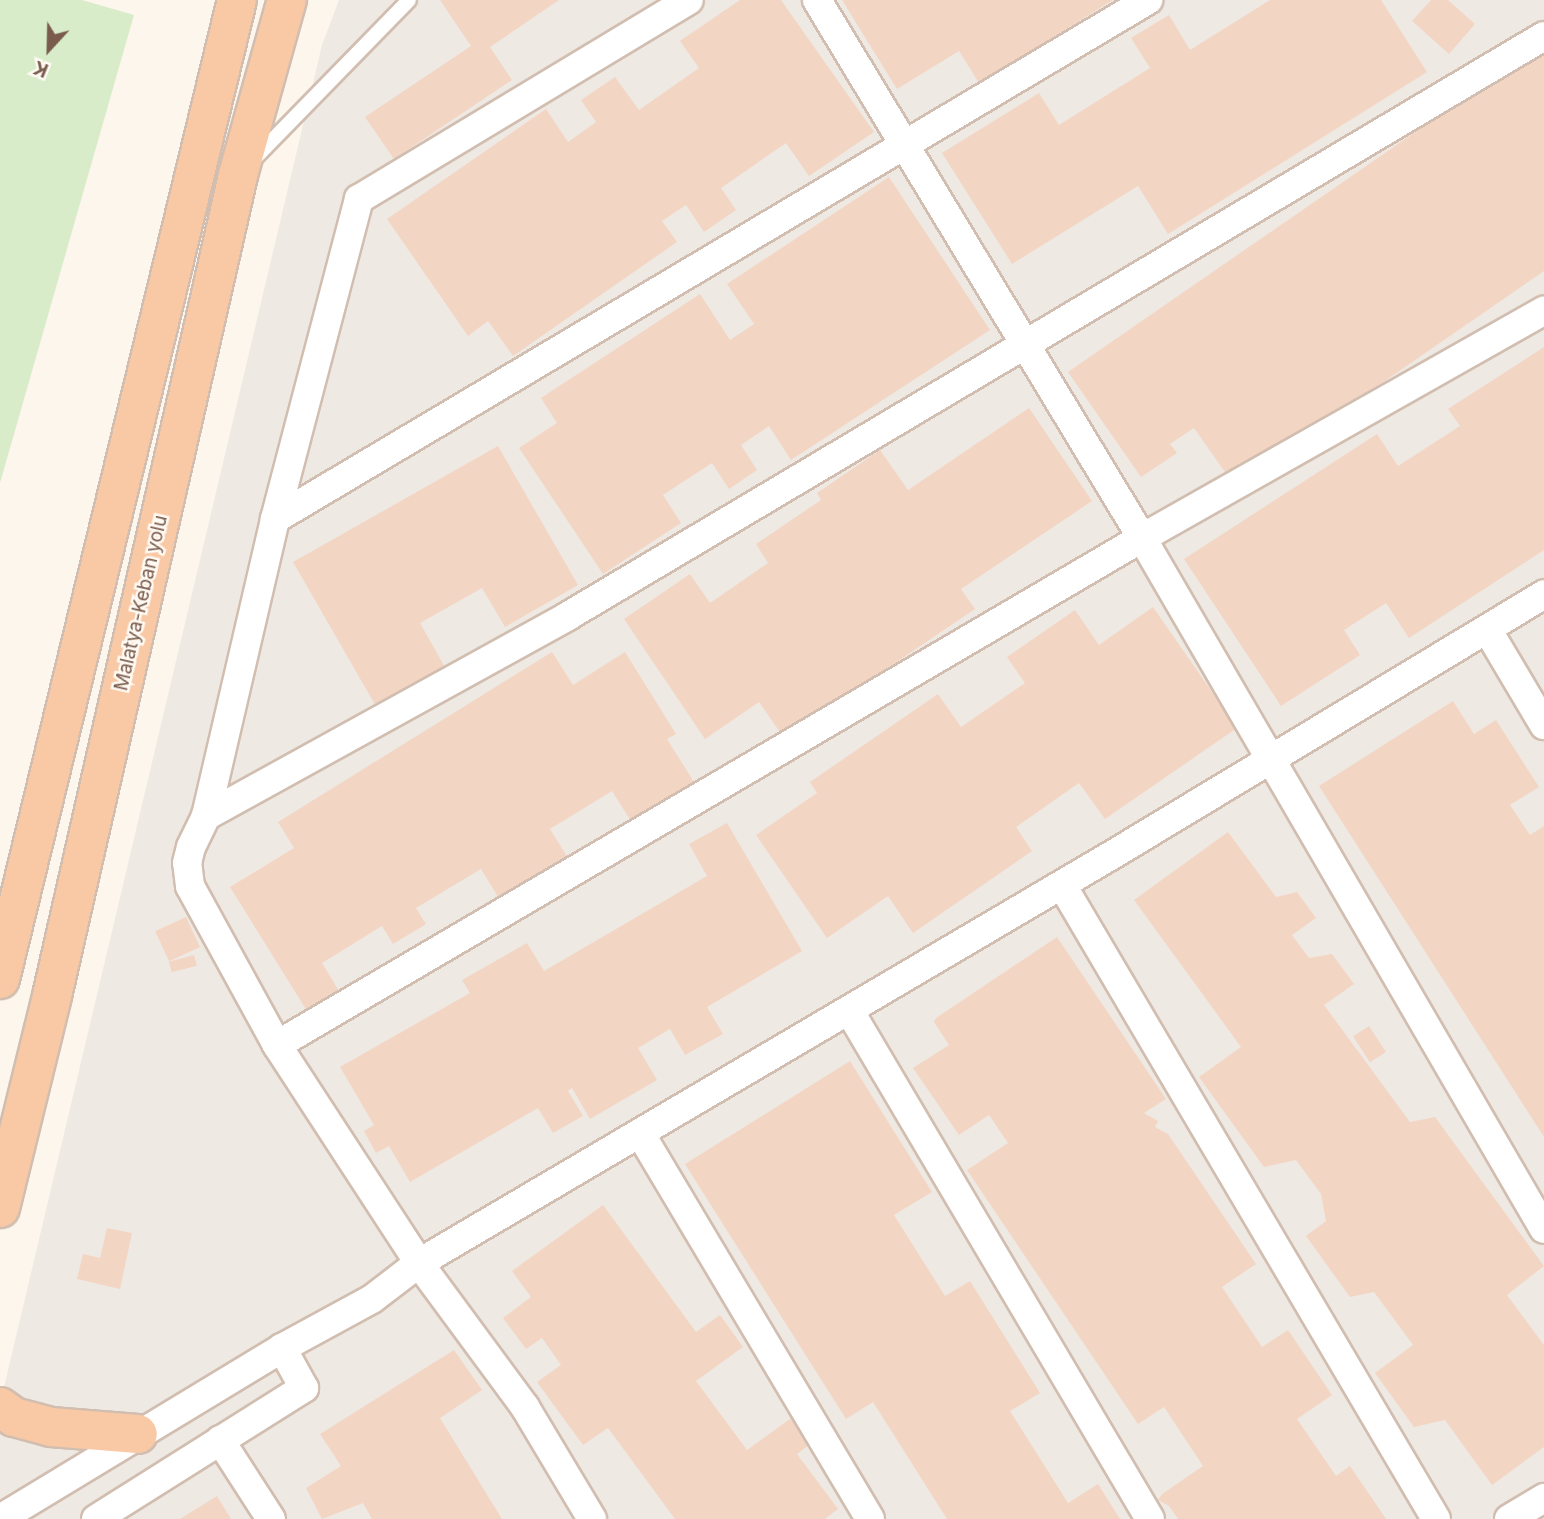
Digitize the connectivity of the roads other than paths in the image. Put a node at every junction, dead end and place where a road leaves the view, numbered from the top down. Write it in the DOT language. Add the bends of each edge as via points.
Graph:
graph roads {
  1 [pos="237,0"];
  2 [pos="287,0"];
  3 [pos="409,0"];
  4 [pos="689,0"];
  5 [pos="817,0"];
  6 [pos="1148,0"];
  7 [pos="1544,36"];
  8 [pos="902,145"];
  9 [pos="238,175"];
  10 [pos="1544,311"];
  11 [pos="1024,346"];
  12 [pos="275,519"];
  13 [pos="1142,538"];
  14 [pos="1544,594"];
  15 [pos="1487,629"];
  16 [pos="1544,725"];
  17 [pos="1272,759"];
  18 [pos="206,816"];
  19 [pos="1062,885"];
  20 [pos="0,979"];
  21 [pos="849,1010"];
  22 [pos="277,1045"];
  23 [pos="640,1133"];
  24 [pos="0,1208"];
  25 [pos="1544,1229"];
  26 [pos="419,1263"];
  27 [pos="282,1348"];
  28 [pos="0,1407"];
  29 [pos="138,1434"];
  30 [pos="220,1440"];
  31 [pos="1544,1498"];
  32 [pos="0,1519"];
  33 [pos="96,1519"];
  34 [pos="271,1519"];
  35 [pos="592,1519"];
  36 [pos="870,1519"];
  37 [pos="1150,1519"];
  38 [pos="1436,1519"];
  39 [pos="1509,1519"];
  1 -- 20 [label="highway"];
  2 -- 9 [label="highway, Malatya-Keban yolu"];
  3 -- 9 [label="lane"];
  4 -- 12 [label="street" via="359,199"];
  5 -- 8 [label="street"];
  6 -- 8 [label="street"];
  7 -- 11 [label="street"];
  8 -- 11 [label="street"];
  8 -- 12 [label="street"];
  9 -- 24 [label="highway, Malatya-Keban yolu"];
  10 -- 13 [label="street"];
  11 -- 13 [label="street"];
  11 -- 18 [label="street" via="568,616"];
  12 -- 18 [label="street"];
  13 -- 17 [label="street"];
  13 -- 22 [label="street"];
  14 -- 15 [label="street"];
  15 -- 16 [label="street"];
  15 -- 17 [label="street"];
  17 -- 19 [label="street"];
  17 -- 25 [label="street"];
  18 -- 22 [label="street" via="187,863 190,886"];
  19 -- 21 [label="street"];
  19 -- 38 [label="street"];
  21 -- 23 [label="street"];
  21 -- 37 [label="street"];
  22 -- 26 [label="street"];
  23 -- 26 [label="street"];
  23 -- 36 [label="street"];
  26 -- 27 [label="street" via="372,1299"];
  26 -- 35 [label="street" via="525,1407"];
  27 -- 29 [label="street"];
  27 -- 30 [label="street" via="304,1388"];
  28 -- 29 [label="highway" via="14,1417 51,1427"];
  29 -- 32 [label="street"];
  30 -- 33 [label="street"];
  30 -- 34 [label="street"];
  31 -- 39 [label="street"];
}
